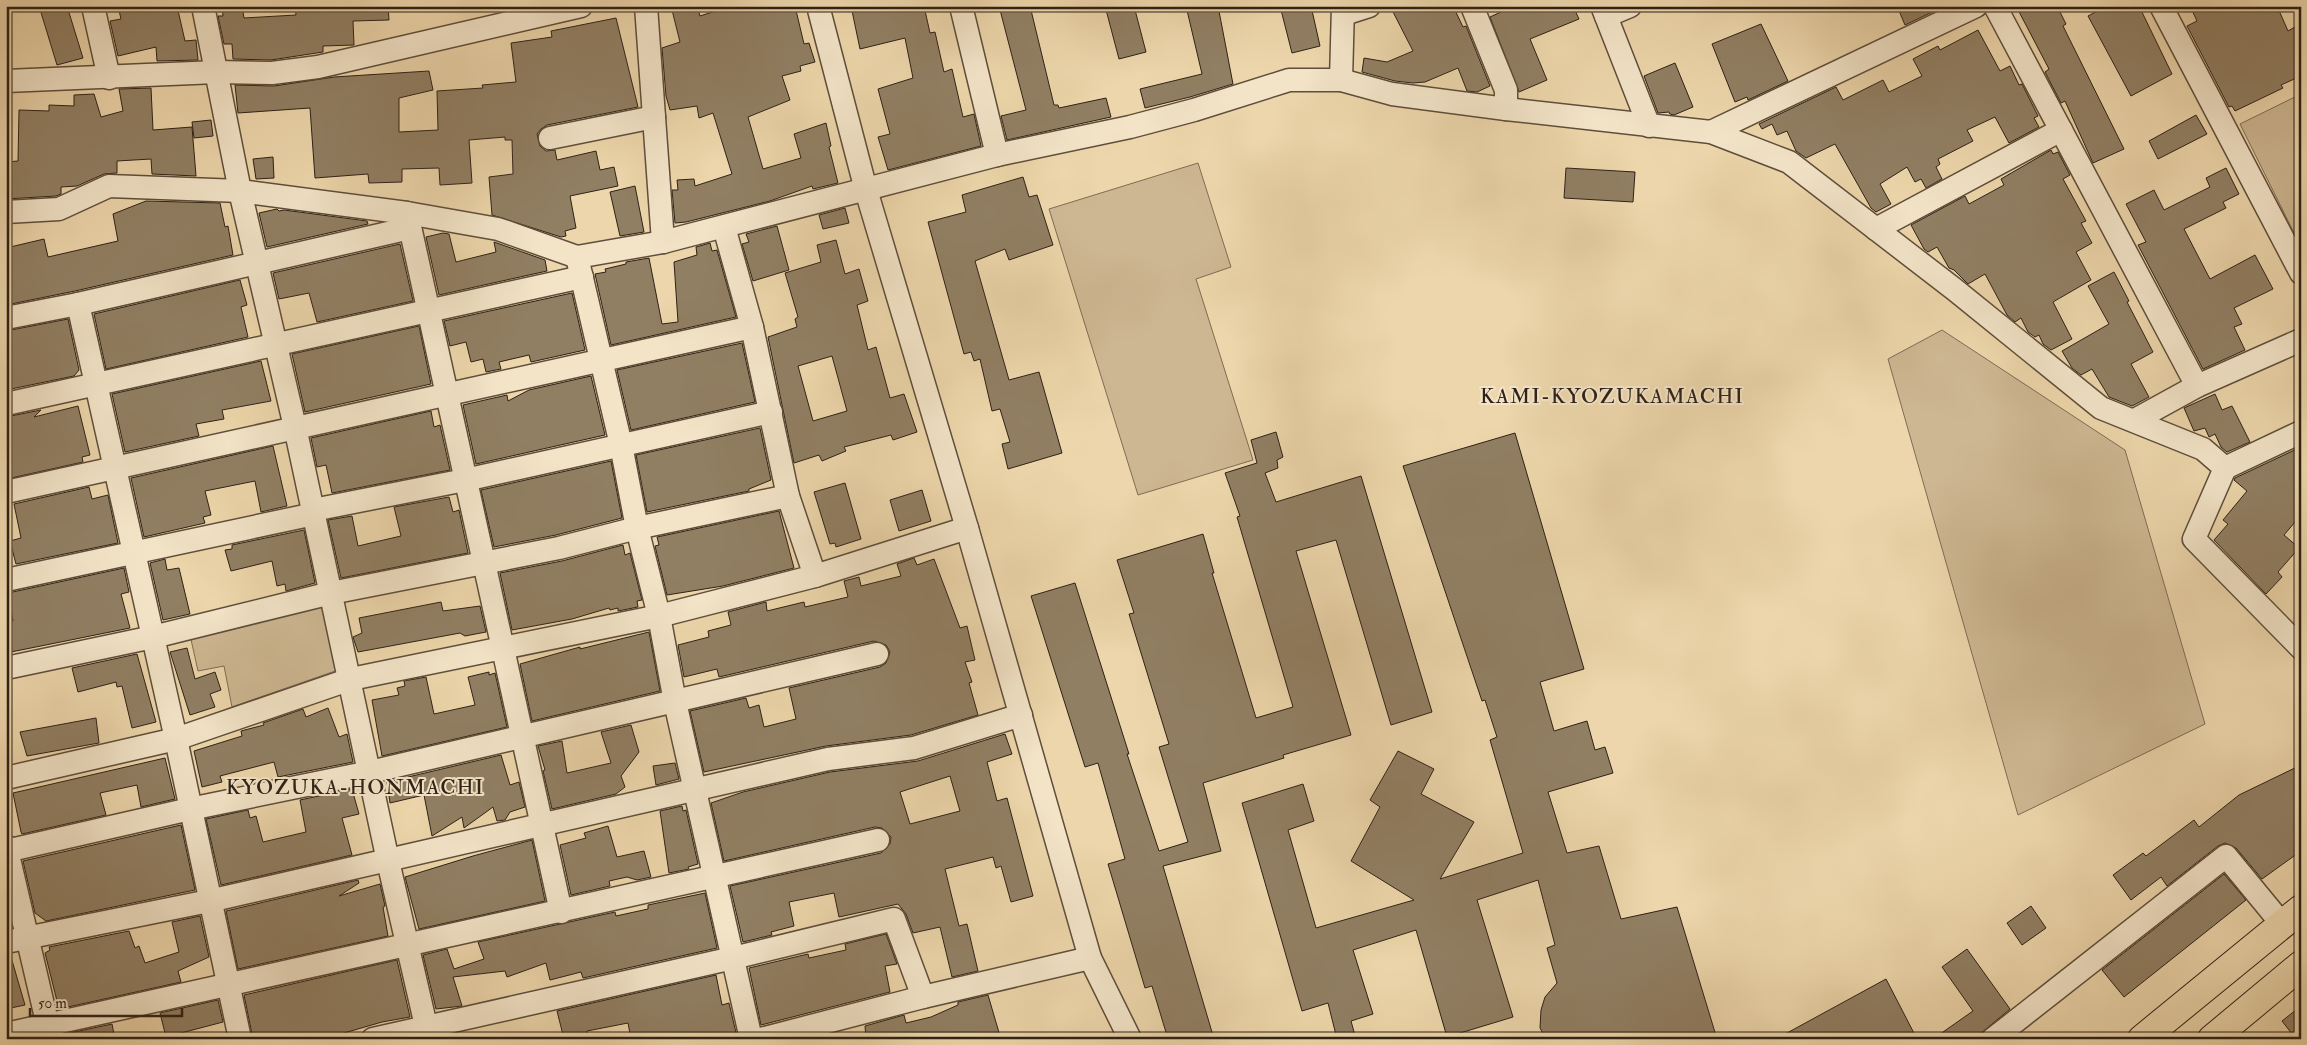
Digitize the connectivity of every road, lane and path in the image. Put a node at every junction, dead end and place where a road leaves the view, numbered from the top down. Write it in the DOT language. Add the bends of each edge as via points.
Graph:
graph roads {
  1 [pos="92,6"];
  2 [pos="203,6"];
  3 [pos="581,6"];
  4 [pos="646,6"];
  5 [pos="818,6"];
  6 [pos="961,6"];
  7 [pos="1369,6"];
  8 [pos="1472,6"];
  9 [pos="1630,6"];
  10 [pos="1976,6"];
  11 [pos="1995,6"];
  12 [pos="2161,6"];
  13 [pos="1343,10"];
  14 [pos="1604,11"];
  15 [pos="217,72"];
  16 [pos="109,78"];
  17 [pos="1341,80"];
  18 [pos="6,81"];
  19 [pos="1506,109"];
  20 [pos="654,117"];
  21 [pos="1649,126"];
  22 [pos="2061,130"];
  23 [pos="1711,132"];
  24 [pos="550,138"];
  25 [pos="997,155"];
  26 [pos="866,190"];
  27 [pos="240,191"];
  28 [pos="6,212"];
  29 [pos="408,221"];
  30 [pos="724,227"];
  31 [pos="1876,229"];
  32 [pos="663,242"];
  33 [pos="257,262"];
  34 [pos="580,267"];
  35 [pos="2301,273"];
  36 [pos="78,304"];
  37 [pos="428,311"];
  38 [pos="6,318"];
  39 [pos="752,327"];
  40 [pos="2301,340"];
  41 [pos="276,344"];
  42 [pos="602,360"];
  43 [pos="97,385"];
  44 [pos="2197,386"];
  45 [pos="446,394"];
  46 [pos="6,404"];
  47 [pos="771,412"];
  48 [pos="2135,420"];
  49 [pos="295,427"];
  50 [pos="2301,432"];
  51 [pos="621,445"];
  52 [pos="116,468"];
  53 [pos="2226,468"];
  54 [pos="465,480"];
  55 [pos="6,492"];
  56 [pos="788,496"];
  57 [pos="314,512"];
  58 [pos="637,528"];
  59 [pos="967,528"];
  60 [pos="134,553"];
  61 [pos="484,563"];
  62 [pos="815,576"];
  63 [pos="6,580"];
  64 [pos="332,593"];
  65 [pos="659,616"];
  66 [pos="153,637"];
  67 [pos="502,648"];
  68 [pos="2301,648"];
  69 [pos="876,654"];
  70 [pos="6,668"];
  71 [pos="351,679"];
  72 [pos="674,702"];
  73 [pos="1021,715"];
  74 [pos="522,737"];
  75 [pos="176,739"];
  76 [pos="370,772"];
  77 [pos="6,778"];
  78 [pos="694,789"];
  79 [pos="190,809"];
  80 [pos="542,825"];
  81 [pos="878,840"];
  82 [pos="7,849"];
  83 [pos="388,861"];
  84 [pos="715,877"];
  85 [pos="209,901"];
  86 [pos="561,912"];
  87 [pos="2292,916"];
  88 [pos="29,937"];
  89 [pos="6,942"];
  90 [pos="406,943"];
  91 [pos="733,958"];
  92 [pos="1090,958"];
  93 [pos="2301,965"];
  94 [pos="227,985"];
  95 [pos="923,997"];
  96 [pos="50,1032"];
  97 [pos="428,1033"];
  98 [pos="6,1034"];
  99 [pos="240,1039"];
  100 [pos="373,1039"];
  101 [pos="752,1039"];
  102 [pos="761,1039"];
  103 [pos="1130,1039"];
  104 [pos="1993,1039"];
  105 [pos="2142,1039"];
  106 [pos="2212,1039"];
  1 -- 16 [label="street"];
  2 -- 15 [label="street"];
  3 -- 15 [label="street" via="318,67 272,73"];
  4 -- 20 [label="street"];
  5 -- 26 [label="street"];
  6 -- 25 [label="street"];
  7 -- 13 [label="street"];
  8 -- 19 [label="street" via="1506,90"];
  9 -- 14 [label="street"];
  10 -- 23 [label="street"];
  11 -- 22 [label="street"];
  12 -- 35 [label="street"];
  13 -- 17 [label="street"];
  14 -- 21 [label="street"];
  15 -- 16 [label="street"];
  15 -- 27 [label="street"];
  16 -- 18 [label="street"];
  17 -- 19 [label="street" via="1392,94"];
  17 -- 25 [label="street" via="1289,80 1130,127"];
  19 -- 21 [label="street"];
  20 -- 24 [label="street"];
  20 -- 32 [label="street"];
  21 -- 23 [label="street"];
  22 -- 31 [label="street"];
  22 -- 44 [label="street"];
  23 -- 31 [label="street" via="1789,162"];
  25 -- 26 [label="street"];
  26 -- 30 [label="street"];
  26 -- 59 [label="street"];
  27 -- 28 [label="street" via="109,186 59,209"];
  27 -- 29 [label="street"];
  27 -- 33 [label="street"];
  29 -- 33 [label="street"];
  29 -- 34 [label="street" via="498,229"];
  29 -- 37 [label="street"];
  30 -- 32 [label="street"];
  30 -- 39 [label="street"];
  31 -- 48 [label="street" via="2101,408"];
  32 -- 34 [label="street"];
  33 -- 36 [label="street"];
  33 -- 41 [label="street"];
  34 -- 37 [label="street"];
  34 -- 42 [label="street"];
  36 -- 38 [label="street"];
  36 -- 43 [label="street"];
  37 -- 41 [label="street"];
  37 -- 45 [label="street"];
  39 -- 42 [label="street"];
  39 -- 47 [label="street"];
  40 -- 44 [label="street"];
  41 -- 43 [label="street"];
  41 -- 49 [label="street"];
  42 -- 45 [label="street"];
  42 -- 51 [label="street"];
  43 -- 46 [label="street"];
  43 -- 52 [label="street"];
  44 -- 48 [label="street"];
  45 -- 49 [label="street"];
  45 -- 54 [label="street"];
  47 -- 51 [label="street"];
  47 -- 56 [label="street"];
  48 -- 53 [label="street" via="2203,449"];
  49 -- 52 [label="street"];
  49 -- 57 [label="street"];
  50 -- 53 [label="street"];
  51 -- 54 [label="street"];
  51 -- 58 [label="street"];
  52 -- 55 [label="street"];
  52 -- 60 [label="street"];
  53 -- 68 [label="street" via="2194,539"];
  54 -- 57 [label="street"];
  54 -- 61 [label="street"];
  56 -- 58 [label="street"];
  56 -- 62 [label="street"];
  57 -- 60 [label="street"];
  57 -- 64 [label="street"];
  58 -- 61 [label="street"];
  58 -- 65 [label="street"];
  59 -- 62 [label="street"];
  59 -- 73 [label="street"];
  60 -- 63 [label="street"];
  60 -- 66 [label="street"];
  61 -- 64 [label="street"];
  61 -- 67 [label="street"];
  62 -- 65 [label="street"];
  64 -- 66 [label="street"];
  64 -- 71 [label="street"];
  65 -- 67 [label="street"];
  65 -- 72 [label="street"];
  66 -- 70 [label="street"];
  66 -- 75 [label="street"];
  67 -- 71 [label="street"];
  67 -- 74 [label="street"];
  69 -- 72 [label="street"];
  71 -- 75 [label="street"];
  71 -- 76 [label="street"];
  72 -- 74 [label="street"];
  72 -- 78 [label="street"];
  73 -- 78 [label="street" via="914,748 828,759"];
  73 -- 92 [label="street"];
  74 -- 76 [label="street"];
  74 -- 80 [label="street"];
  75 -- 77 [label="street"];
  75 -- 79 [label="street"];
  76 -- 79 [label="street"];
  76 -- 83 [label="street"];
  78 -- 80 [label="street"];
  78 -- 84 [label="street"];
  79 -- 82 [label="street"];
  79 -- 85 [label="street"];
  80 -- 83 [label="street"];
  80 -- 86 [label="street"];
  81 -- 84 [label="street"];
  82 -- 88 [label="street"];
  83 -- 85 [label="street"];
  83 -- 90 [label="street"];
  84 -- 86 [label="street"];
  84 -- 91 [label="street"];
  85 -- 88 [label="street"];
  85 -- 94 [label="street"];
  86 -- 90 [label="street"];
  87 -- 104 [label="street" via="2226,856"];
  87 -- 105 [label="highway"];
  88 -- 89 [label="street"];
  88 -- 96 [label="street"];
  90 -- 94 [label="street"];
  90 -- 97 [label="street"];
  91 -- 95 [label="street" via="894,919"];
  91 -- 97 [label="street"];
  91 -- 101 [label="street"];
  92 -- 95 [label="street"];
  92 -- 103 [label="street"];
  93 -- 106 [label="highway"];
  94 -- 96 [label="street"];
  94 -- 99 [label="street"];
  95 -- 102 [label="street"];
  96 -- 98 [label="street"];
  97 -- 100 [label="street"];
}
